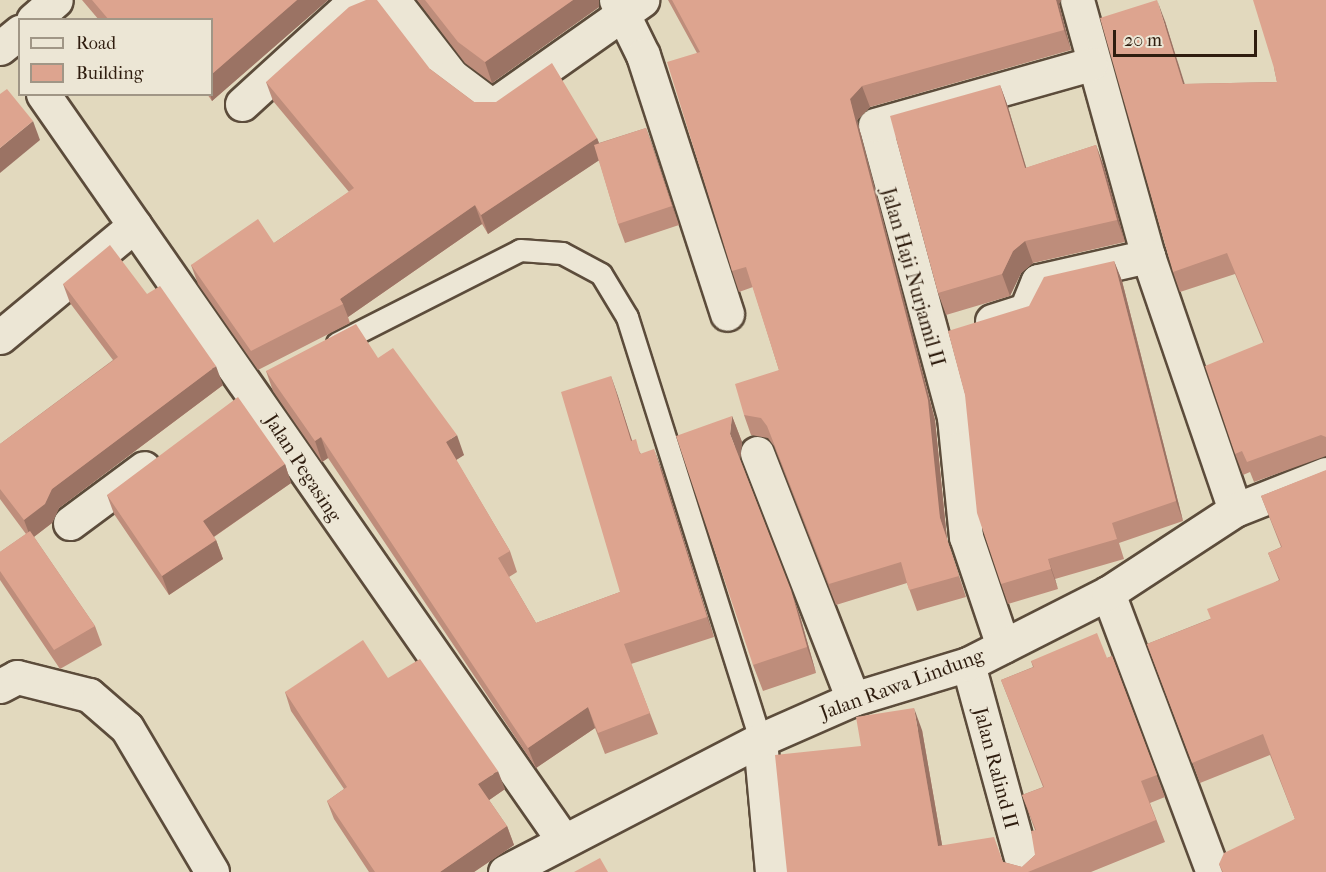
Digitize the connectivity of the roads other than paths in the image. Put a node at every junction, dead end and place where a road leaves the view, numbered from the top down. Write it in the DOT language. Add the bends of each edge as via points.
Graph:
graph roads {
  1 [pos="56,0"];
  2 [pos="372,0"];
  3 [pos="393,0"];
  4 [pos="1077,0"];
  5 [pos="628,4"];
  6 [pos="35,18"];
  7 [pos="1090,64"];
  8 [pos="44,96"];
  9 [pos="242,104"];
  10 [pos="135,225"];
  11 [pos="1148,256"];
  12 [pos="727,314"];
  13 [pos="0,337"];
  14 [pos="930,339"];
  15 [pos="314,355"];
  16 [pos="262,382"];
  17 [pos="223,409"];
  18 [pos="165,452"];
  19 [pos="757,453"];
  20 [pos="1326,474"];
  21 [pos="1235,510"];
  22 [pos="70,523"];
  23 [pos="1108,593"];
  24 [pos="1003,646"];
  25 [pos="968,664"];
  26 [pos="0,686"];
  27 [pos="853,699"];
  28 [pos="760,740"];
  29 [pos="563,840"];
  30 [pos="212,872"];
  31 [pos="504,872"];
  32 [pos="772,872"];
  33 [pos="1025,872"];
  34 [pos="1213,872"];
  1 -- 6 [label="street"];
  2 -- 9 [label="street" via="346,9"];
  3 -- 5 [label="street" via="452,76 492,106"];
  4 -- 7 [label="street"];
  5 -- 12 [label="street"];
  7 -- 11 [label="street"];
  7 -- 14 [label="street, Jalan Haji Nurjamil II" via="875,125"];
  8 -- 10 [label="street, Jalan Pegasing"];
  10 -- 13 [label="street"];
  10 -- 16 [label="street, Jalan Pegasing"];
  11 -- 14 [label="street" via="1038,281 1024,312"];
  11 -- 21 [label="street"];
  14 -- 24 [label="street, Jalan Haji Nurjamil II" via="954,417 966,537"];
  15 -- 28 [label="lane" via="520,250 562,253 601,274 627,317"];
  16 -- 17 [label="street"];
  16 -- 29 [label="street, Jalan Pegasing" via="336,520"];
  18 -- 22 [label="street"];
  19 -- 27 [label="street"];
  20 -- 21 [label="street, Jalan Rawa Lindung"];
  21 -- 23 [label="street, Jalan Rawa Lindung"];
  23 -- 24 [label="street, Jalan Rawa Lindung"];
  23 -- 34 [label="street"];
  24 -- 25 [label="street, Jalan Rawa Lindung"];
  25 -- 27 [label="street, Jalan Rawa Lindung"];
  25 -- 33 [label="street, Jalan Ralind II"];
  26 -- 30 [label="street" via="17,677 89,695 127,728"];
  27 -- 28 [label="street, Jalan Rawa Lindung"];
  28 -- 29 [label="street, Jalan Rawa Lindung"];
  28 -- 32 [label="street"];
  29 -- 31 [label="street, Jalan Rawa Lindung"];
}
